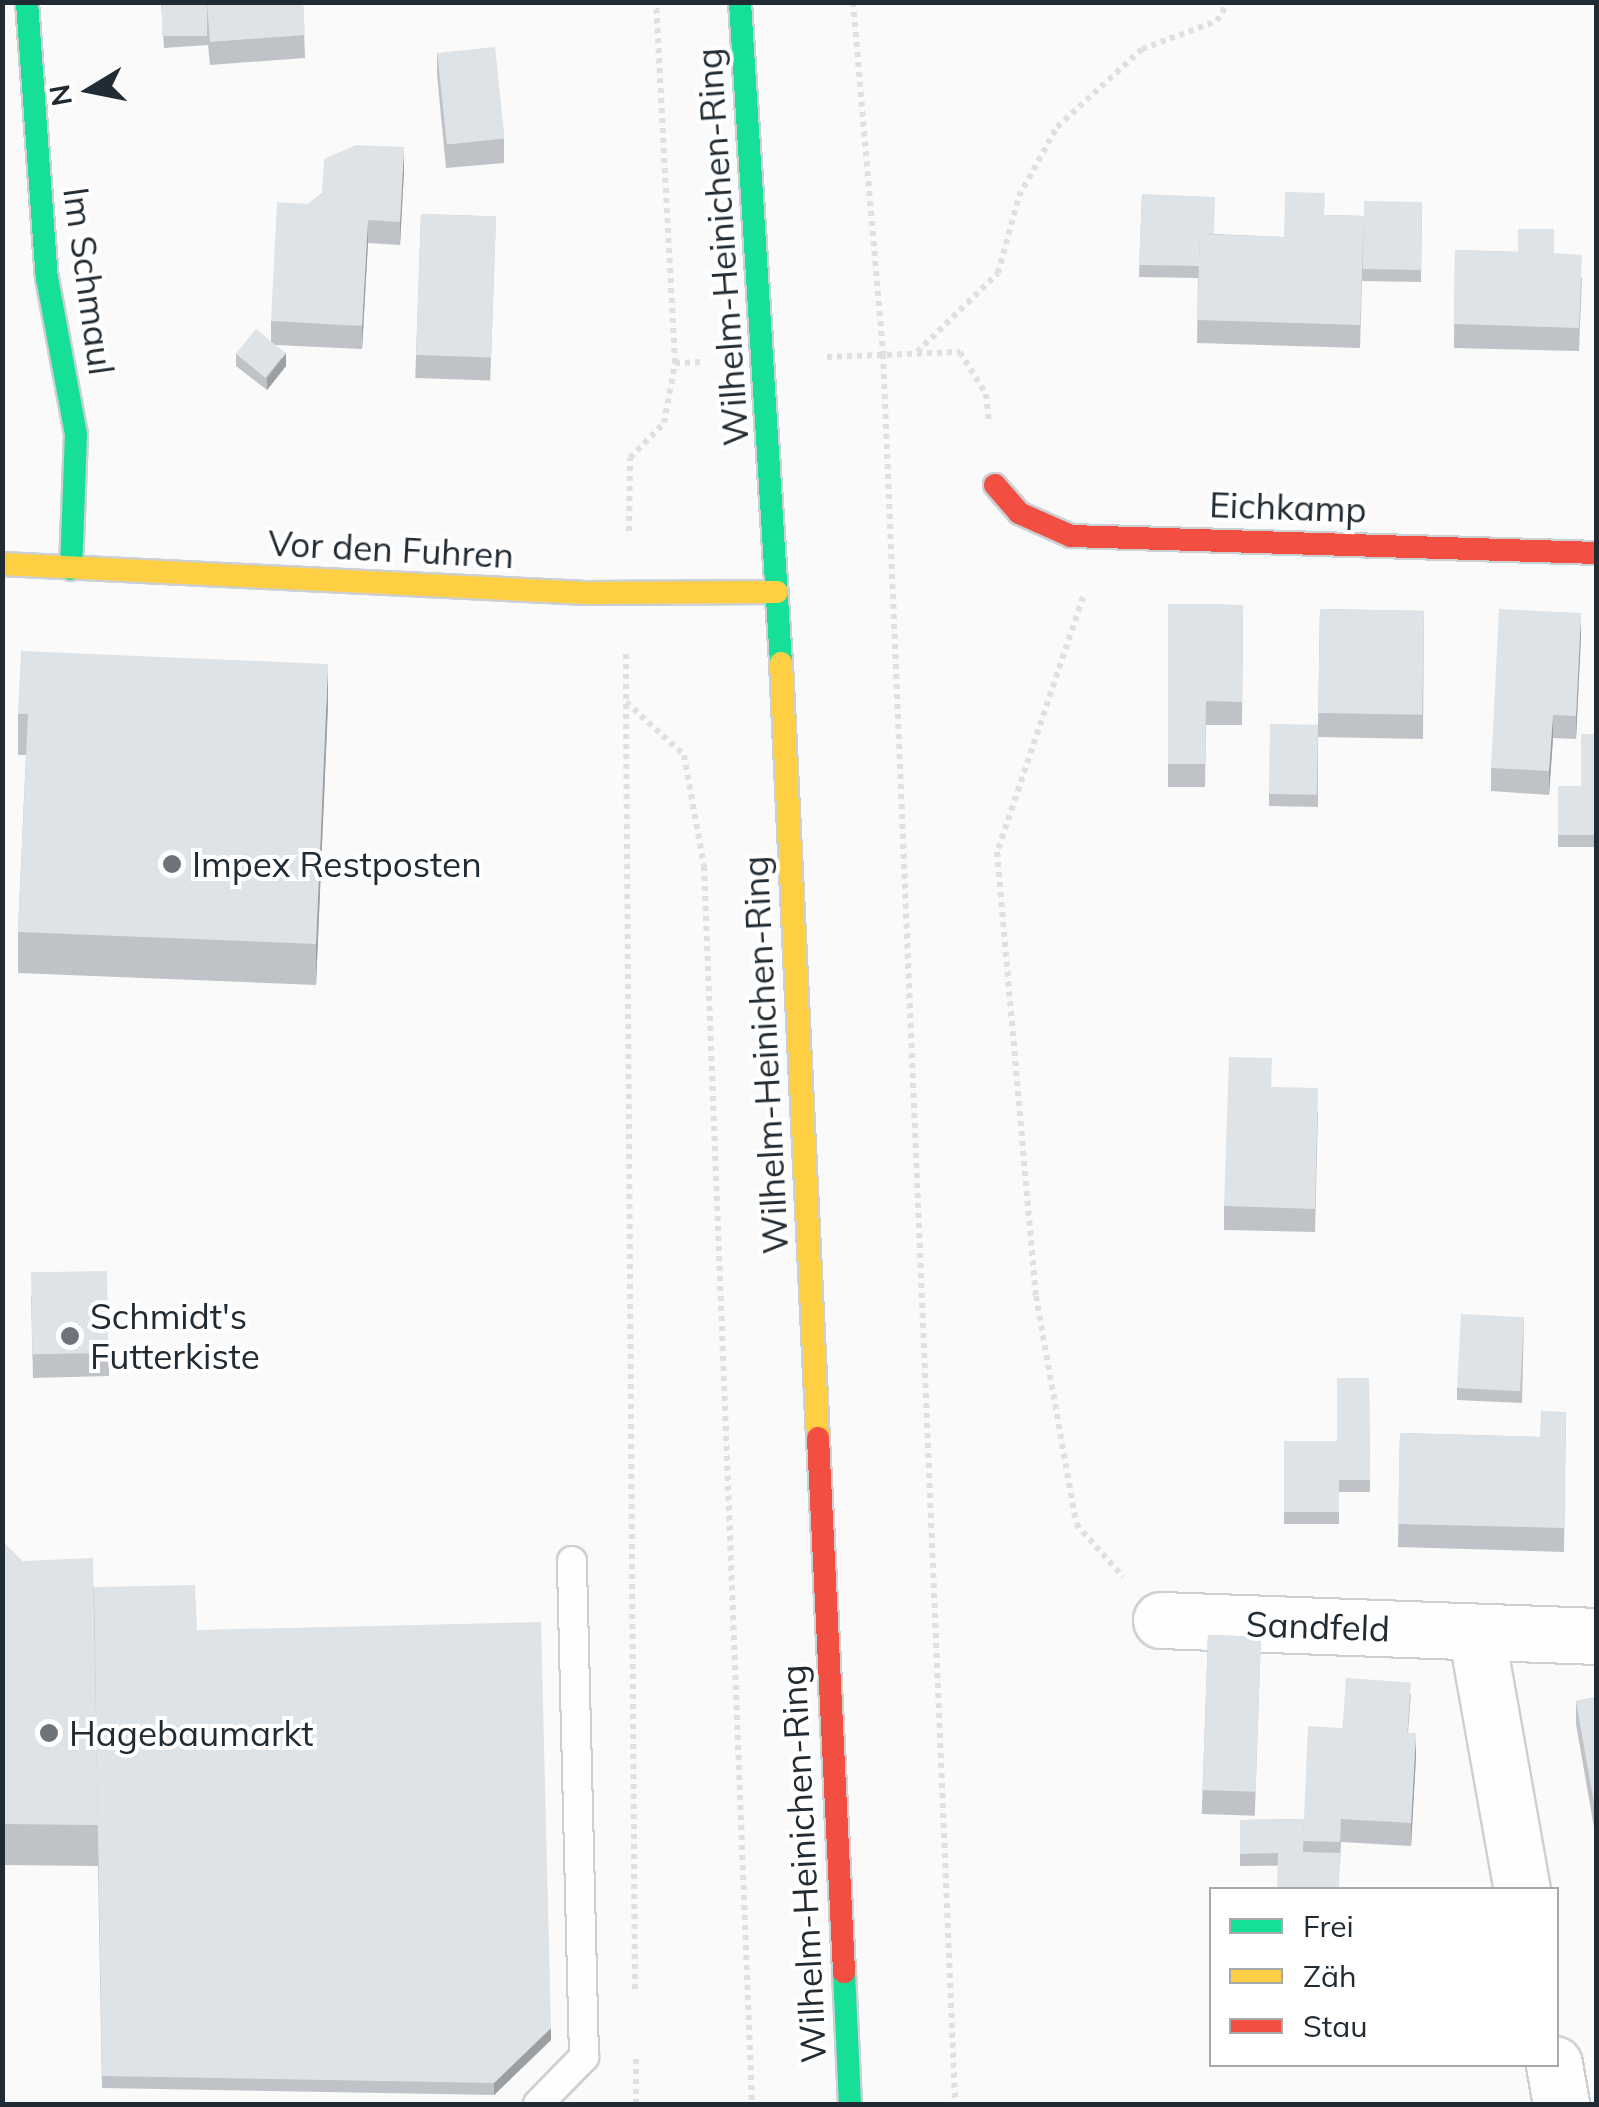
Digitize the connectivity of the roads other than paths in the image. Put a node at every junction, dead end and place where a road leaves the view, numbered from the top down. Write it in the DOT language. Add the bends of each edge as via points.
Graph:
graph roads {
  1 [pos="27,2"];
  2 [pos="740,2"];
  3 [pos="995,485"];
  4 [pos="1596,553"];
  5 [pos="2,564"];
  6 [pos="70,569"];
  7 [pos="777,592"];
  8 [pos="572,1561"];
  9 [pos="1161,1620"];
  10 [pos="1476,1632"];
  11 [pos="1596,1636"];
  12 [pos="1521,1887"];
  13 [pos="1555,2067"];
  14 [pos="538,2104"];
  15 [pos="850,2104"];
  16 [pos="1562,2104"];
  1 -- 6 [label="main road, Im Schmaul" via="47,278 76,434"];
  2 -- 7 [label="main road, Wilhelm-Heinichen-Ring"];
  3 -- 4 [label="main road, Eichkamp" via="1019,513 1071,536"];
  5 -- 6 [label="main road, Vor den Fuhren"];
  6 -- 7 [label="main road, Vor den Fuhren" via="628,594"];
  7 -- 15 [label="main road, Wilhelm-Heinichen-Ring"];
  8 -- 14 [label="lane" via="584,2057"];
  9 -- 10 [label="street, Sandfeld"];
  10 -- 11 [label="street, Sandfeld"];
  10 -- 12 [label="street"];
  13 -- 16 [label="street"];
}
